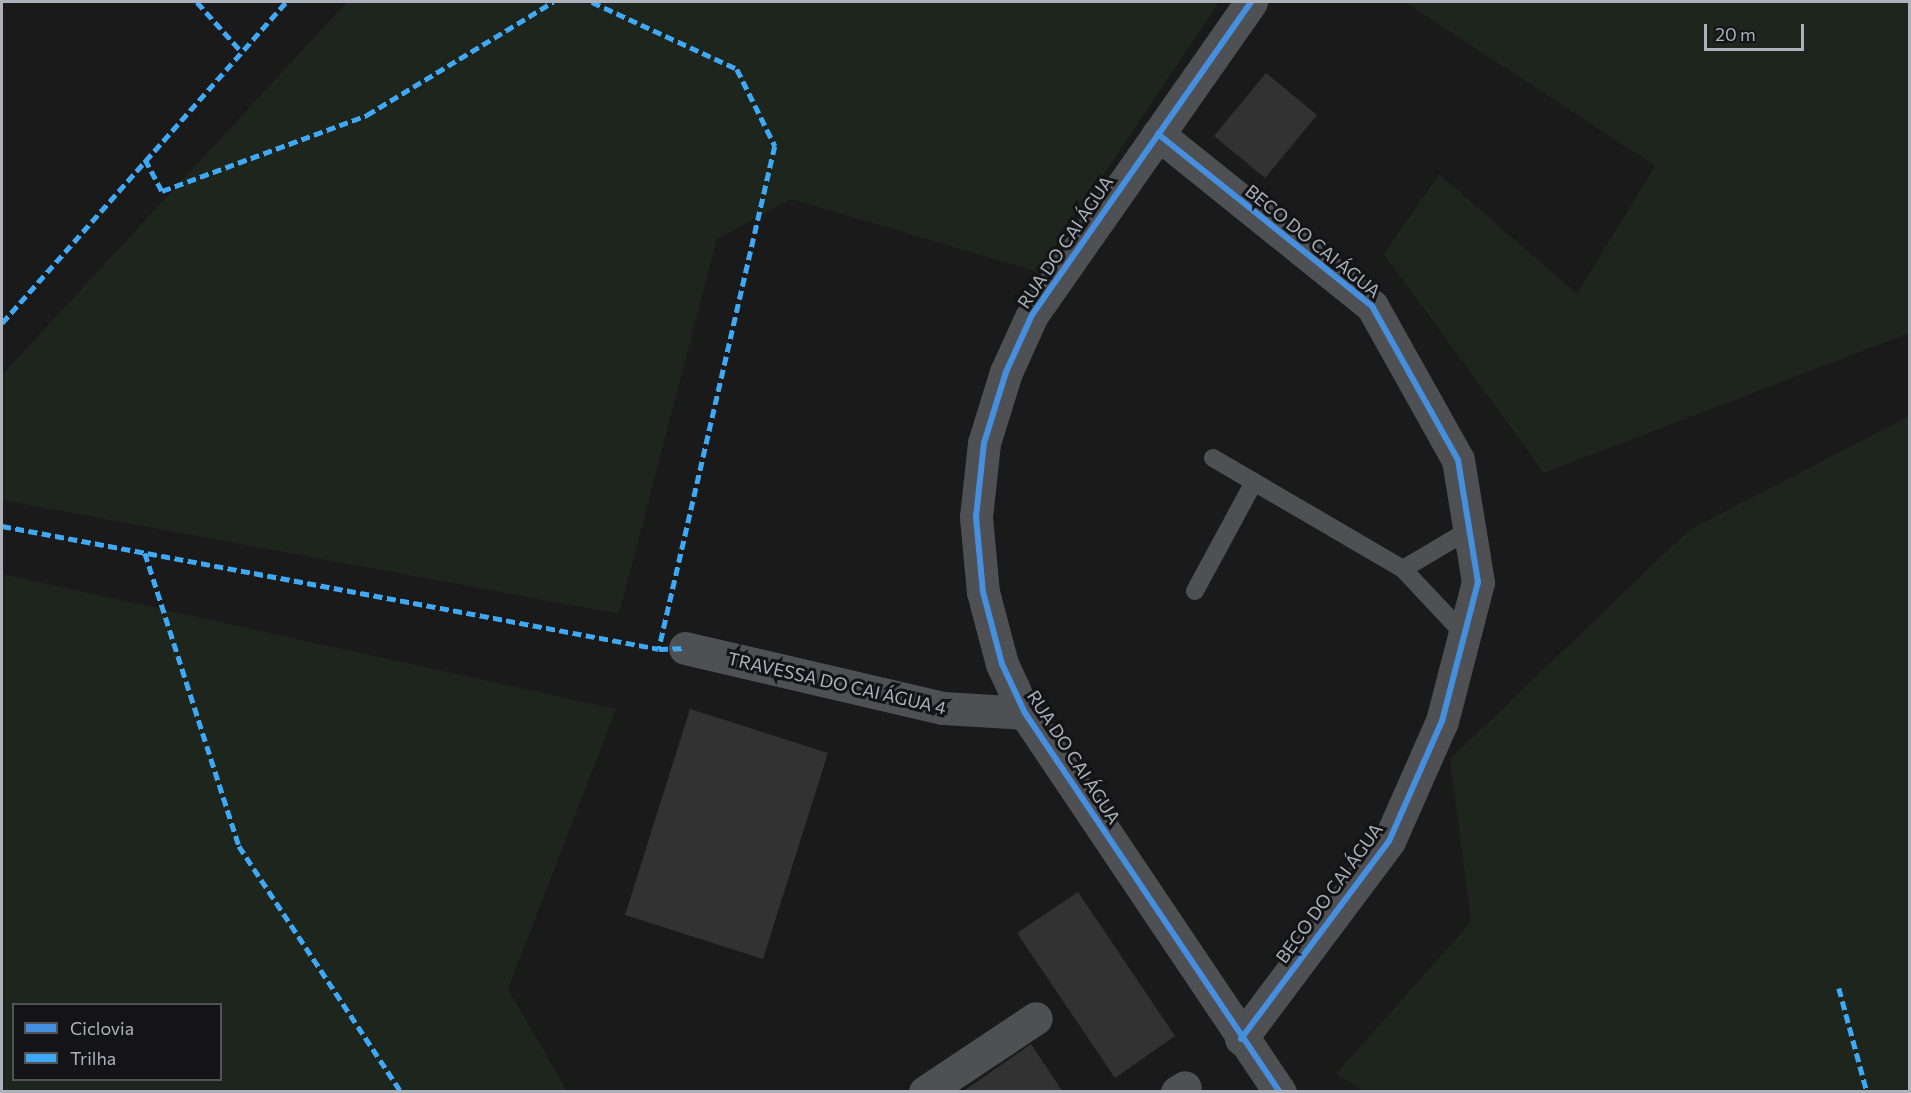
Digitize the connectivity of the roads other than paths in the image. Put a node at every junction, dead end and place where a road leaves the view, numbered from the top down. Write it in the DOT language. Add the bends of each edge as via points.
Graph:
graph roads {
  1 [pos="1251,2"];
  2 [pos="1158,134"];
  3 [pos="1213,458"];
  4 [pos="1254,482"];
  5 [pos="1469,530"];
  6 [pos="1403,569"];
  7 [pos="1195,591"];
  8 [pos="1464,634"];
  9 [pos="685,648"];
  10 [pos="1025,712"];
  11 [pos="1036,1018"];
  12 [pos="1241,1039"];
  13 [pos="925,1092"];
  14 [pos="1280,1092"];
  1 -- 2 [label="street, RUA DO CAI ÁGUA"];
  2 -- 5 [label="street, BECO DO CAI ÁGUA" via="1372,306 1458,460"];
  2 -- 10 [label="street, RUA DO CAI ÁGUA" via="1032,315 1006,372 984,443 976,517 982,592 1002,664"];
  3 -- 4 [label="lane"];
  4 -- 6 [label="lane"];
  4 -- 7 [label="lane"];
  5 -- 6 [label="lane"];
  5 -- 8 [label="street, BECO DO CAI ÁGUA" via="1478,582"];
  6 -- 8 [label="lane"];
  8 -- 12 [label="street, BECO DO CAI ÁGUA" via="1442,721 1389,841"];
  9 -- 10 [label="street, TRAVESSA DO CAI ÁGUA 4" via="943,708"];
  10 -- 12 [label="street, RUA DO CAI ÁGUA"];
  11 -- 13 [label="street"];
  12 -- 14 [label="street, RUA DO CAI ÁGUA"];
}
